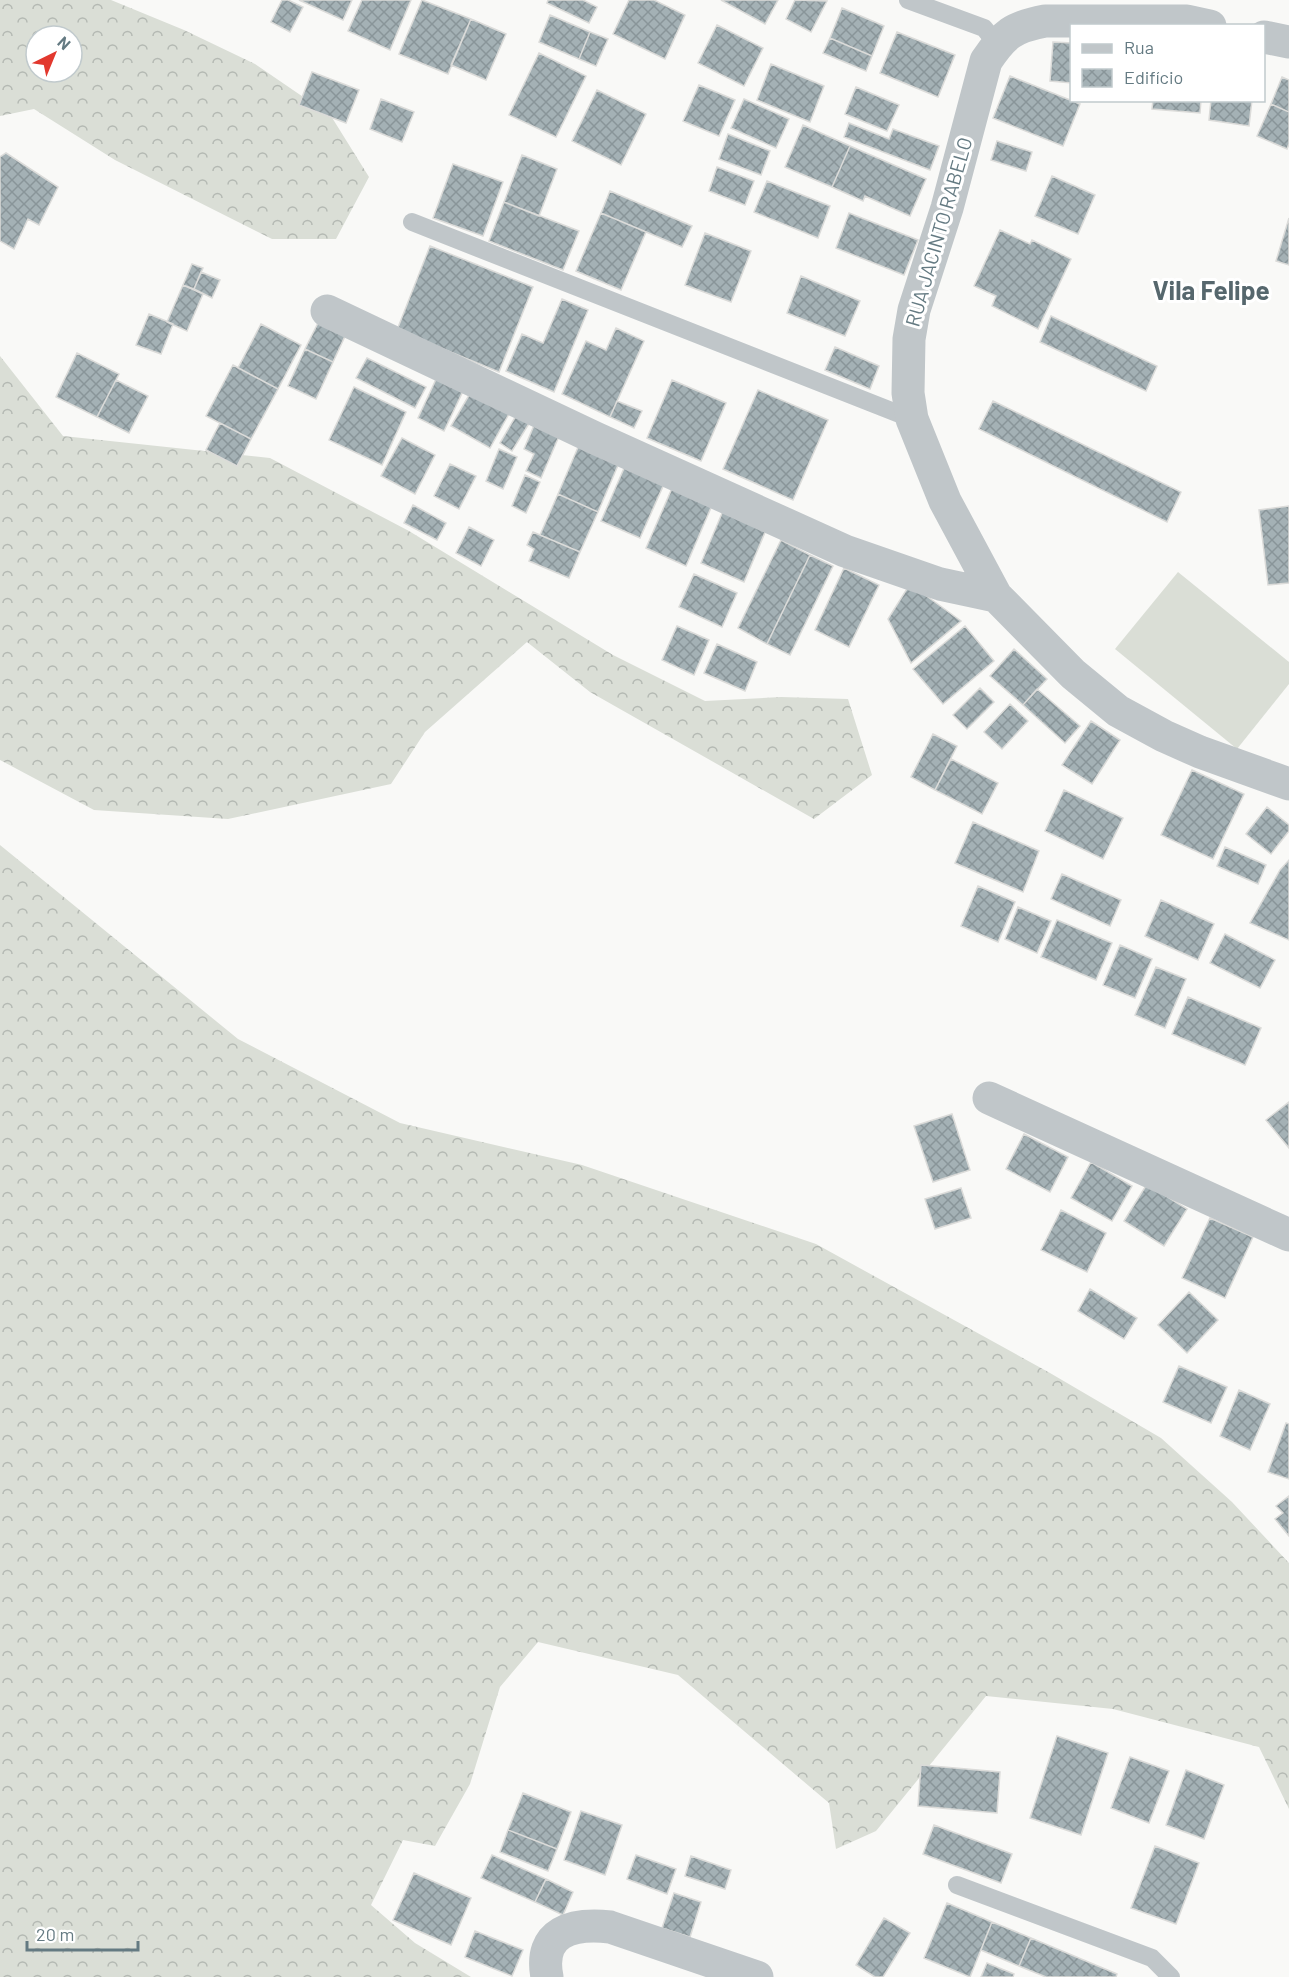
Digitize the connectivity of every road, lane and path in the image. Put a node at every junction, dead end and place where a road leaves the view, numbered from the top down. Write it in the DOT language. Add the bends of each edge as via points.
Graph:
graph roads {
  1 [pos="908,0"];
  2 [pos="1201,24"];
  3 [pos="1265,37"];
  4 [pos="1289,42"];
  5 [pos="997,44"];
  6 [pos="412,222"];
  7 [pos="327,311"];
  8 [pos="912,419"];
  9 [pos="996,596"];
  10 [pos="1289,784"];
  11 [pos="989,1098"];
  12 [pos="1289,1235"];
  13 [pos="957,1885"];
  14 [pos="548,1977"];
  15 [pos="757,1977"];
  16 [pos="1171,1977"];
  1 -- 5 [label="lane" via="984,28"];
  2 -- 5 [label="street, RUA JACINTO RABELO" via="1045,21 1022,25"];
  3 -- 4 [label="street"];
  5 -- 8 [label="street, RUA JACINTO RABELO" via="986,61 947,208 914,310 907,368"];
  6 -- 8 [label="lane"];
  7 -- 9 [label="street" via="845,551 940,584"];
  8 -- 9 [label="street, RUA JACINTO RABELO" via="945,501"];
  9 -- 10 [label="street, RUA JACINTO RABELO" via="1073,674 1118,711 1200,752"];
  11 -- 12 [label="street"];
  13 -- 16 [label="lane" via="1152,1958"];
  14 -- 15 [label="street" via="545,1964 553,1941 573,1927 590,1925 610,1927"];
}
